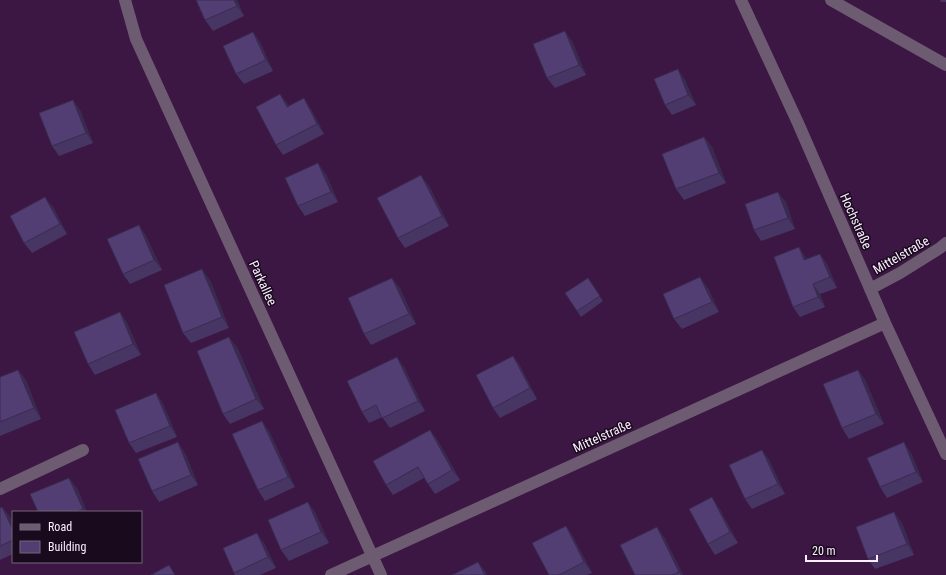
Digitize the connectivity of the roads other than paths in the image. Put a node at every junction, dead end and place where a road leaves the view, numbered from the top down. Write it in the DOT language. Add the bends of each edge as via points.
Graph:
graph roads {
  1 [pos="125,0"];
  2 [pos="741,0"];
  3 [pos="831,0"];
  4 [pos="946,65"];
  5 [pos="946,243"];
  6 [pos="870,289"];
  7 [pos="885,323"];
  8 [pos="83,450"];
  9 [pos="946,454"];
  10 [pos="0,488"];
  11 [pos="373,556"];
  12 [pos="331,575"];
  13 [pos="381,575"];
  1 -- 11 [label="street, Parkallee" via="136,39"];
  2 -- 6 [label="street, Hochstraße"];
  3 -- 4 [label="street"];
  5 -- 6 [label="street, Mittelstraße" via="900,274"];
  6 -- 7 [label="street, Hochstraße"];
  7 -- 9 [label="street, Hochstraße"];
  7 -- 11 [label="street, Mittelstraße"];
  8 -- 10 [label="street"];
  11 -- 12 [label="street, Mittelstraße"];
  11 -- 13 [label="street, Parkallee"];
}
